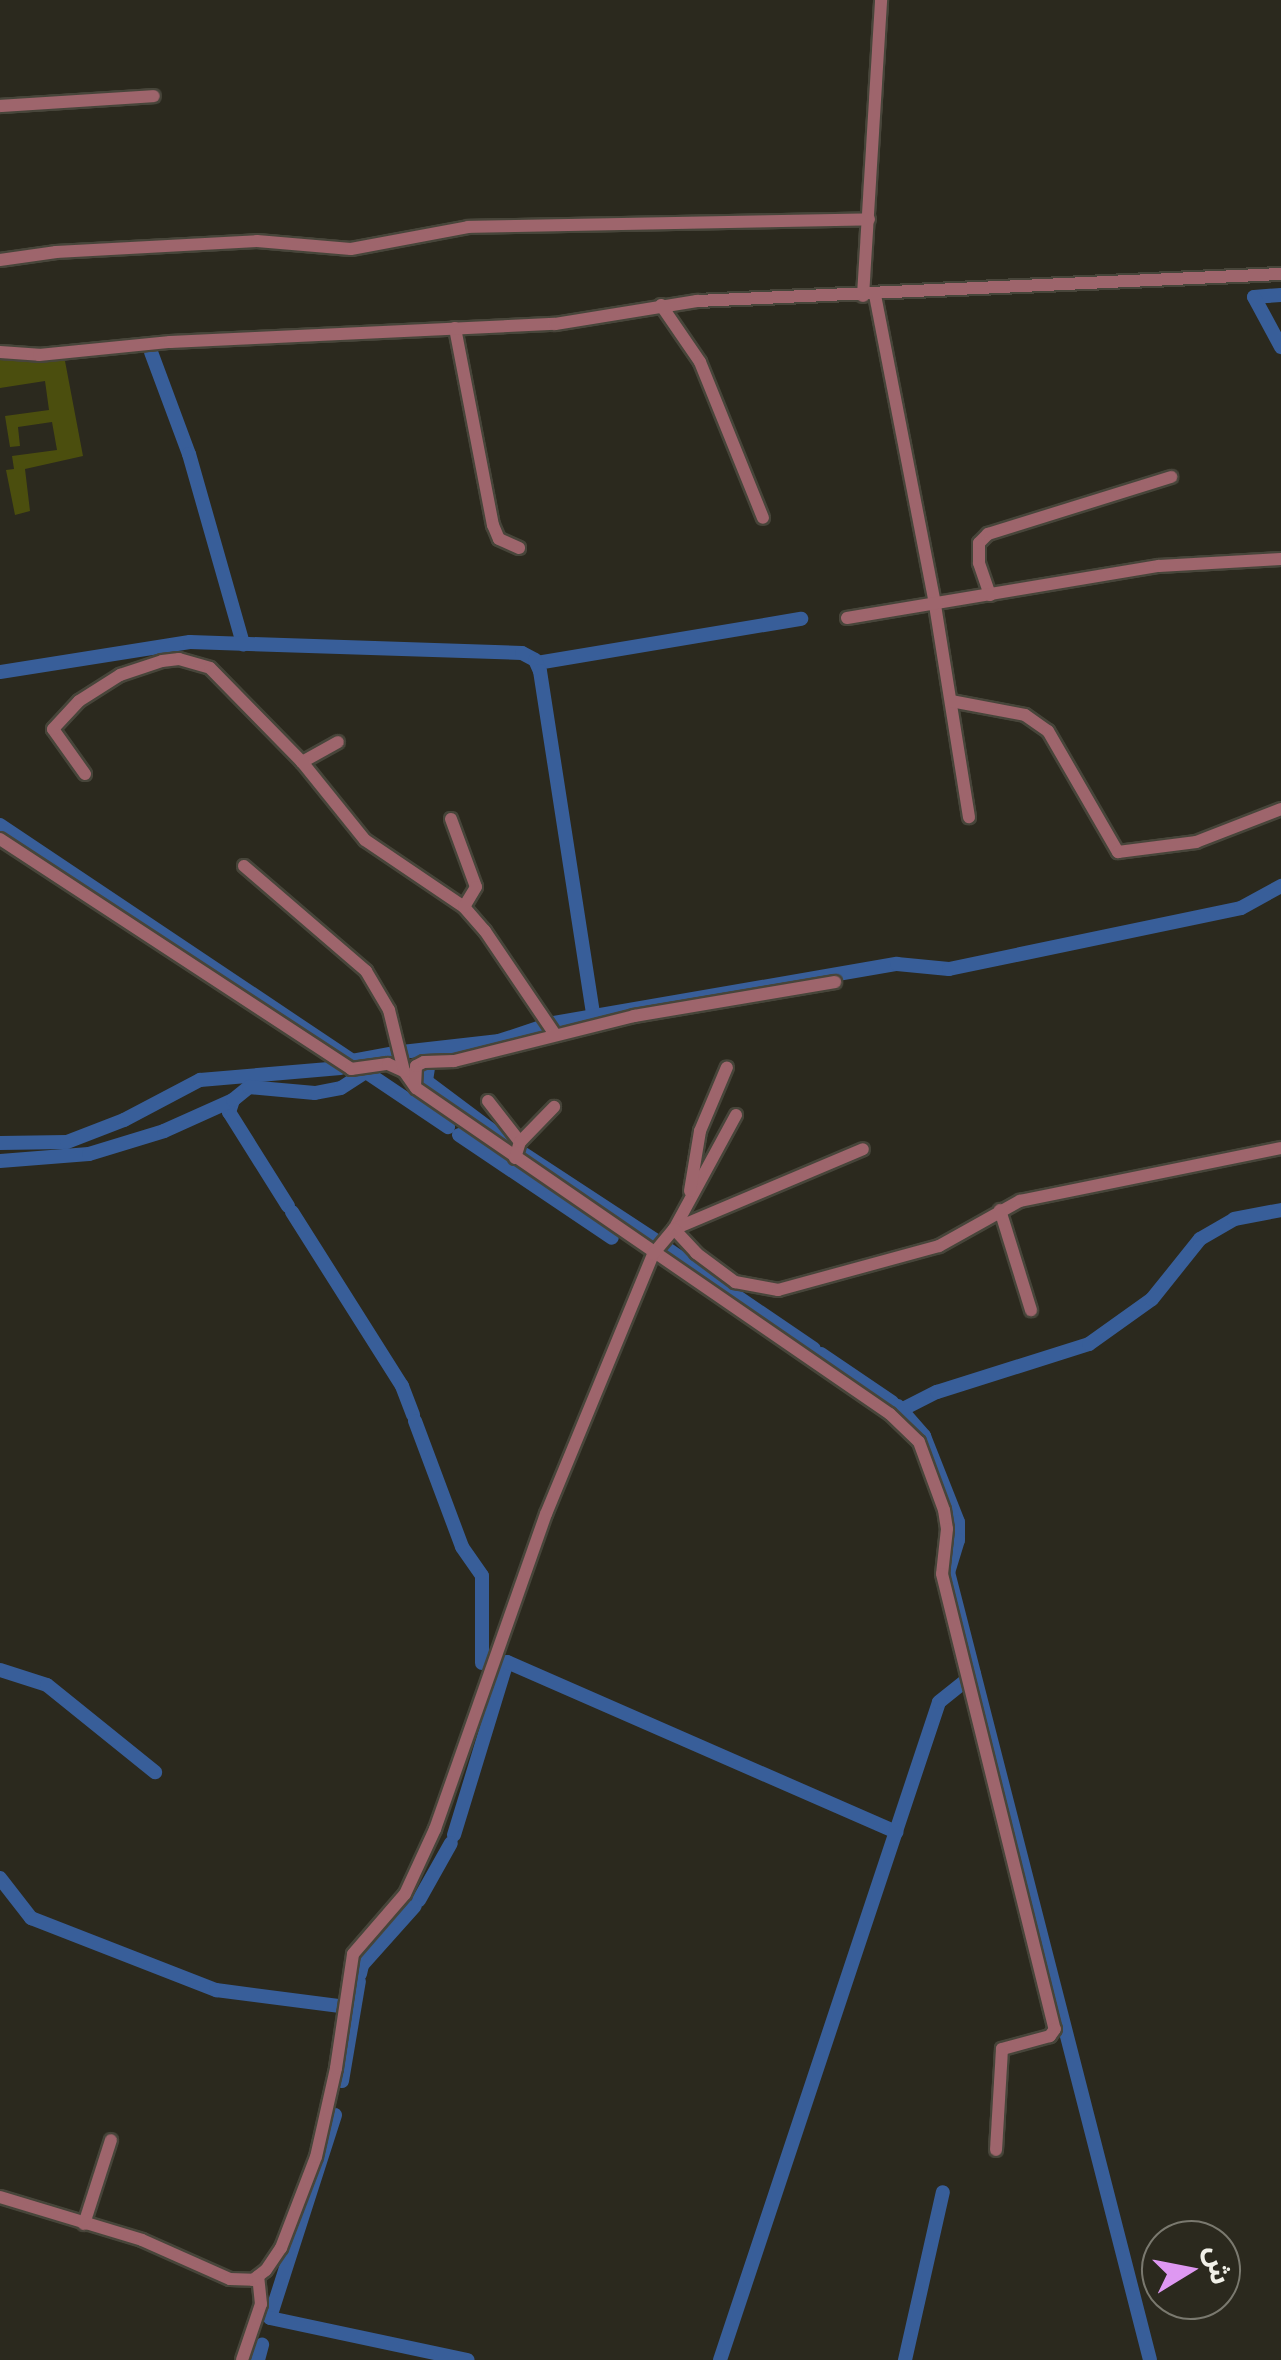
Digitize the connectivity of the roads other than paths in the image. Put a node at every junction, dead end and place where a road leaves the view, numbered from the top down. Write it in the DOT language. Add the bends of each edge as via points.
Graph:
graph roads {
  1 [pos="881,0"];
  2 [pos="154,96"];
  3 [pos="0,106"];
  4 [pos="869,219"];
  5 [pos="0,260"];
  6 [pos="1281,274"];
  7 [pos="869,296"];
  8 [pos="661,305"];
  9 [pos="456,328"];
  10 [pos="0,352"];
  11 [pos="1171,476"];
  12 [pos="763,518"];
  13 [pos="519,548"];
  14 [pos="1281,558"];
  15 [pos="990,595"];
  16 [pos="936,605"];
  17 [pos="847,618"];
  18 [pos="952,701"];
  19 [pos="338,742"];
  20 [pos="302,762"];
  21 [pos="85,774"];
  22 [pos="1281,808"];
  23 [pos="969,817"];
  24 [pos="450,819"];
  25 [pos="0,839"];
  26 [pos="244,866"];
  27 [pos="464,908"];
  28 [pos="835,982"];
  29 [pos="554,1033"];
  30 [pos="727,1067"];
  31 [pos="404,1071"];
  32 [pos="416,1088"];
  33 [pos="488,1101"];
  34 [pos="554,1107"];
  35 [pos="736,1115"];
  36 [pos="520,1142"];
  37 [pos="1281,1148"];
  38 [pos="863,1149"];
  39 [pos="515,1158"];
  40 [pos="688,1203"];
  41 [pos="1000,1210"];
  42 [pos="674,1229"];
  43 [pos="652,1254"];
  44 [pos="1031,1310"];
  45 [pos="111,2140"];
  46 [pos="996,2150"];
  47 [pos="0,2197"];
  48 [pos="84,2224"];
  49 [pos="258,2276"];
  50 [pos="242,2360"];
  1 -- 4 [label="street"];
  2 -- 3 [label="street"];
  4 -- 5 [label="street" via="468,227 351,249 257,242"];
  4 -- 7 [label="street"];
  6 -- 7 [label="street"];
  7 -- 8 [label="street"];
  7 -- 16 [label="street"];
  8 -- 9 [label="street" via="555,324"];
  8 -- 12 [label="street" via="700,362"];
  9 -- 10 [label="street" via="170,342 39,356"];
  9 -- 13 [label="street" via="493,525 499,539"];
  11 -- 15 [label="street" via="988,534 978,543"];
  14 -- 15 [label="street" via="1159,566"];
  15 -- 16 [label="street"];
  16 -- 17 [label="street"];
  16 -- 18 [label="street"];
  18 -- 22 [label="street" via="1026,714 1048,732 1118,852 1196,842"];
  18 -- 23 [label="street"];
  19 -- 20 [label="street"];
  20 -- 21 [label="street" via="210,668 179,659 120,675 79,701 53,729"];
  20 -- 27 [label="street" via="366,840"];
  24 -- 27 [label="street" via="476,887"];
  25 -- 31 [label="street" via="351,1069 388,1064"];
  26 -- 31 [label="street" via="366,971 389,1010"];
  27 -- 29 [label="street"];
  28 -- 29 [label="street"];
  29 -- 32 [label="street" via="454,1061 424,1062 416,1066"];
  30 -- 40 [label="street" via="700,1131"];
  31 -- 32 [label="street"];
  32 -- 39 [label="street"];
  33 -- 36 [label="street"];
  34 -- 36 [label="street"];
  35 -- 40 [label="street"];
  36 -- 39 [label="street"];
  37 -- 41 [label="street"];
  38 -- 42 [label="street"];
  39 -- 43 [label="street"];
  40 -- 42 [label="street"];
  41 -- 42 [label="street" via="938,1246 778,1290 735,1282"];
  41 -- 44 [label="street"];
  42 -- 43 [label="street"];
  43 -- 46 [label="street" via="890,1414 919,1442 944,1510 942,1574 1055,2029 1002,2048"];
  43 -- 49 [label="street" via="546,1514 435,1829 406,1894 353,1954 316,2157 280,2248"];
  45 -- 48 [label="street"];
  47 -- 48 [label="street"];
  48 -- 49 [label="street" via="142,2240 230,2279"];
  49 -- 50 [label="street" via="262,2304"];
}
